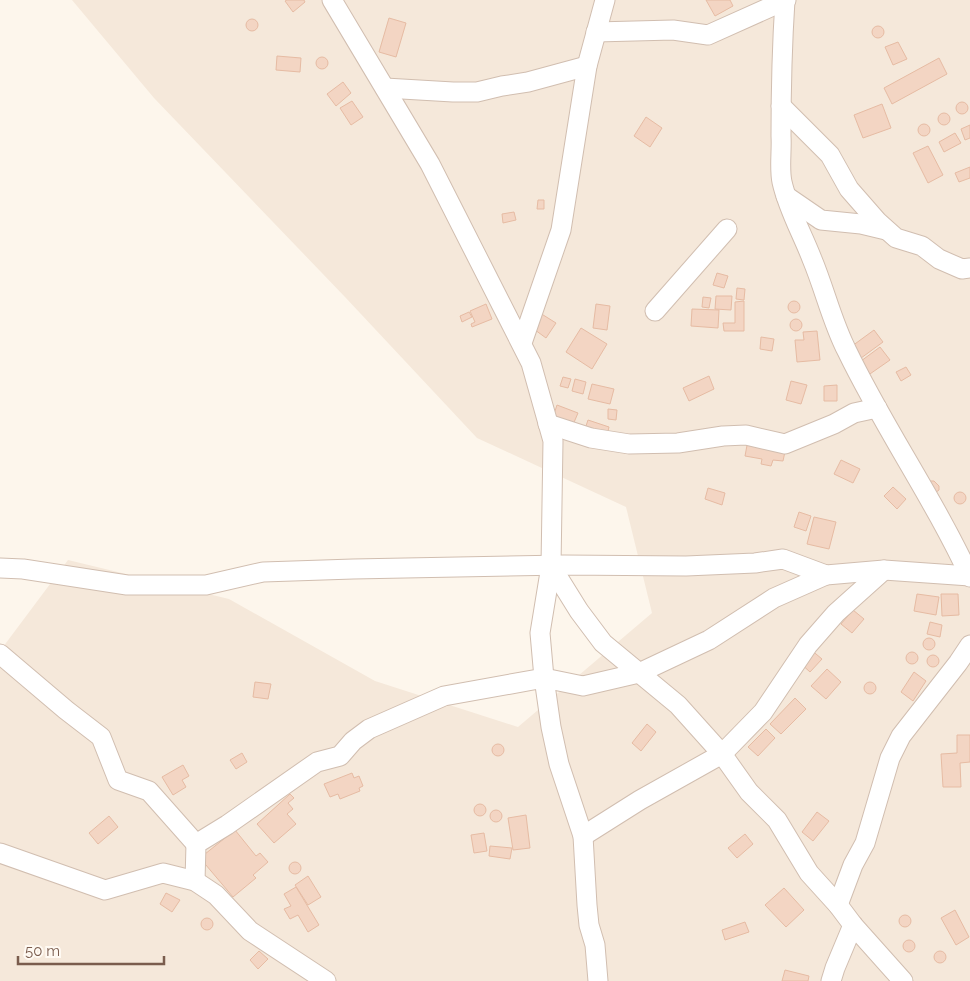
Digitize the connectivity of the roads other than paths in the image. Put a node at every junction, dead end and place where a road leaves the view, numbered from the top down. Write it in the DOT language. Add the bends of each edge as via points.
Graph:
graph roads {
  1 [pos="332,0"];
  2 [pos="605,0"];
  3 [pos="785,0"];
  4 [pos="596,32"];
  5 [pos="587,66"];
  6 [pos="385,88"];
  7 [pos="781,106"];
  8 [pos="786,196"];
  9 [pos="727,229"];
  10 [pos="888,230"];
  11 [pos="970,268"];
  12 [pos="655,311"];
  13 [pos="522,343"];
  14 [pos="877,408"];
  15 [pos="548,424"];
  16 [pos="551,566"];
  17 [pos="0,568"];
  18 [pos="884,570"];
  19 [pos="826,575"];
  20 [pos="970,576"];
  21 [pos="970,645"];
  22 [pos="0,654"];
  23 [pos="639,673"];
  24 [pos="544,678"];
  25 [pos="722,754"];
  26 [pos="583,836"];
  27 [pos="196,844"];
  28 [pos="0,852"];
  29 [pos="195,881"];
  30 [pos="838,905"];
  31 [pos="853,925"];
  32 [pos="326,981"];
  33 [pos="598,981"];
  34 [pos="831,981"];
  35 [pos="903,981"];
  1 -- 6 [label="street"];
  2 -- 4 [label="street"];
  3 -- 4 [label="street" via="708,35 673,30"];
  3 -- 7 [label="street"];
  4 -- 5 [label="street"];
  5 -- 6 [label="street" via="477,92"];
  5 -- 13 [label="street" via="561,230"];
  6 -- 13 [label="street" via="430,164"];
  7 -- 8 [label="street" via="782,179"];
  7 -- 10 [label="street" via="830,155 850,189"];
  8 -- 10 [label="street" via="821,220"];
  8 -- 14 [label="street" via="825,291 834,324"];
  9 -- 12 [label="street"];
  10 -- 11 [label="street" via="896,238 922,246 938,259 962,269"];
  13 -- 15 [label="street"];
  14 -- 15 [label="street" via="854,413 785,444 746,435 678,443 629,444 592,438"];
  14 -- 20 [label="street"];
  15 -- 16 [label="street" via="553,441"];
  16 -- 17 [label="street" via="263,572 206,586 127,585"];
  16 -- 19 [label="street" via="686,566 783,559"];
  16 -- 23 [label="street" via="603,643"];
  16 -- 24 [label="street" via="540,632"];
  18 -- 19 [label="street"];
  18 -- 20 [label="street"];
  18 -- 25 [label="street" via="836,613 808,645 763,712"];
  19 -- 23 [label="street" via="774,598 709,640"];
  21 -- 30 [label="street" via="901,736 890,758 865,843"];
  22 -- 27 [label="street" via="101,736 118,780 149,791"];
  23 -- 24 [label="street" via="583,686"];
  23 -- 25 [label="street" via="678,705"];
  24 -- 26 [label="street" via="559,764"];
  24 -- 27 [label="street" via="444,696 369,729 340,756 317,762"];
  25 -- 26 [label="street"];
  25 -- 30 [label="street" via="749,792 777,820 809,873"];
  26 -- 33 [label="street" via="589,925 595,945"];
  27 -- 29 [label="street"];
  28 -- 29 [label="street" via="105,890 163,873"];
  29 -- 32 [label="street" via="216,895 250,931"];
  30 -- 31 [label="street"];
  31 -- 34 [label="street"];
  31 -- 35 [label="street"];
}
